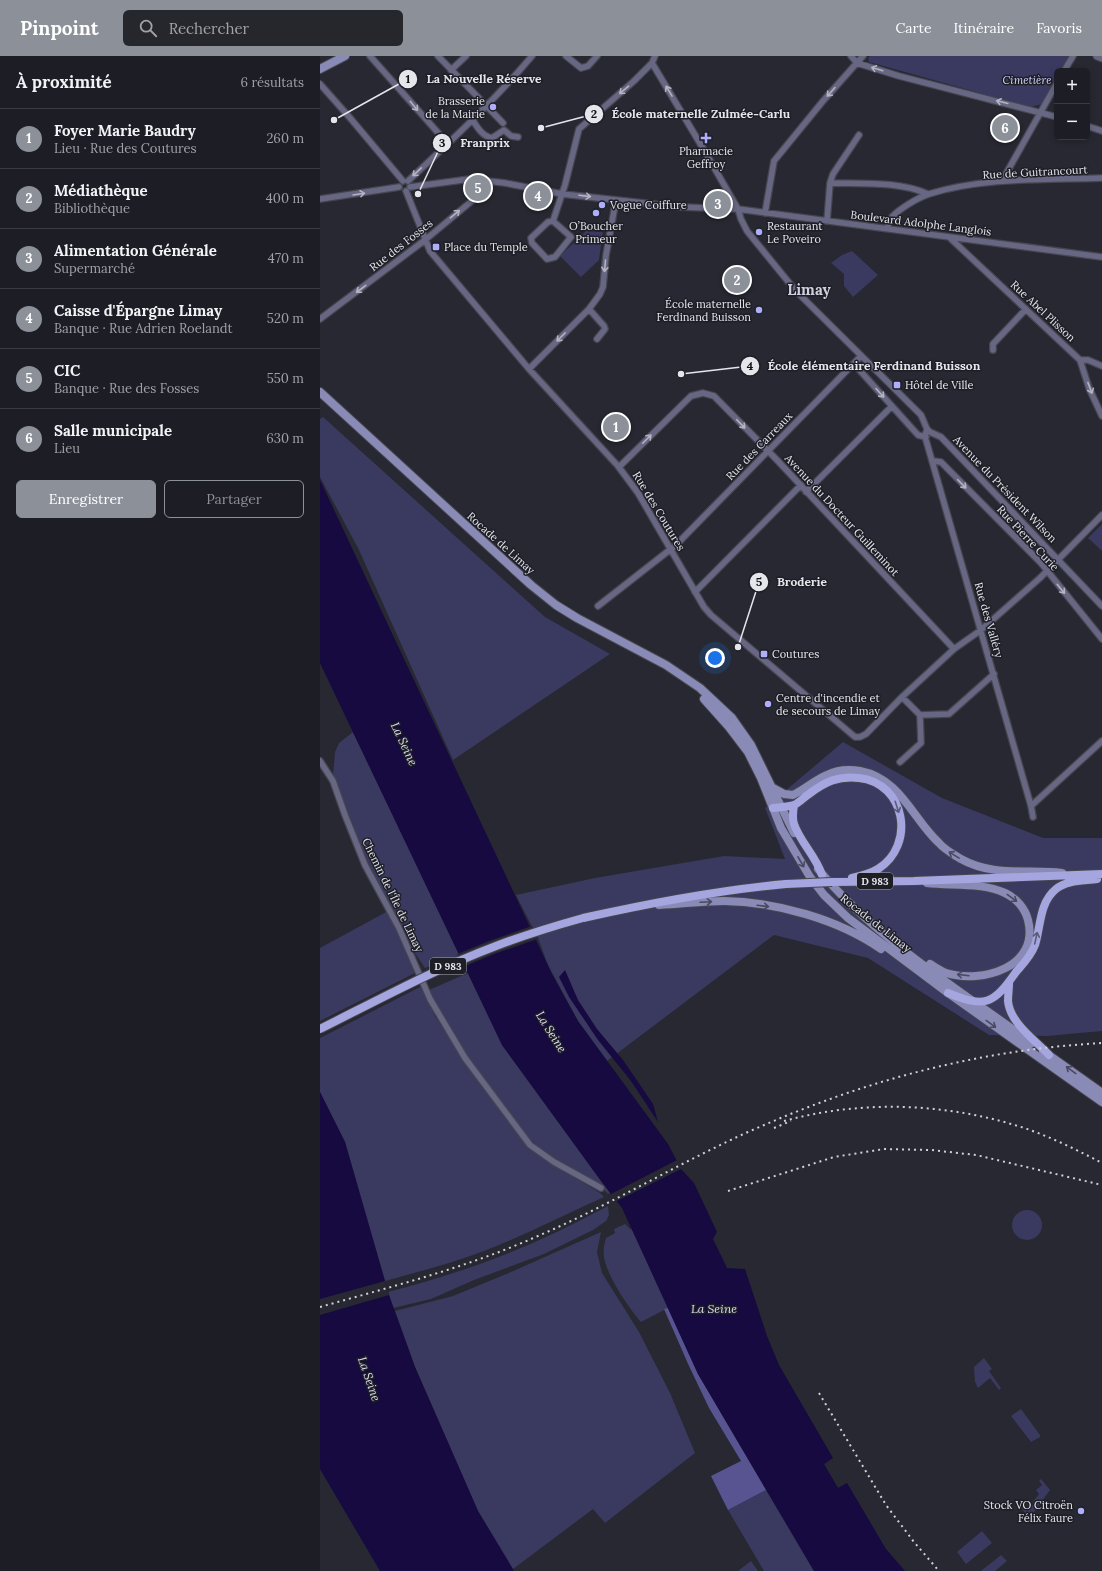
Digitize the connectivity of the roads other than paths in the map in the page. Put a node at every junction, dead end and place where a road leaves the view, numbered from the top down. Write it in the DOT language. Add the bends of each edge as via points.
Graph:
graph roads {
  1 [pos="345,56"];
  2 [pos="370,56"];
  3 [pos="438,56"];
  4 [pos="466,56"];
  5 [pos="532,56"];
  6 [pos="566,56"];
  7 [pos="597,56"];
  8 [pos="655,56"];
  9 [pos="851,56"];
  10 [pos="863,56"];
  11 [pos="1073,56"];
  12 [pos="1097,56"];
  13 [pos="1102,58"];
  14 [pos="652,63"];
  15 [pos="857,63"];
  16 [pos="1066,68"];
  17 [pos="320,69"];
  18 [pos="451,70"];
  19 [pos="320,84"];
  20 [pos="1054,88"];
  21 [pos="485,106"];
  22 [pos="1040,112"];
  23 [pos="1054,116"];
  24 [pos="472,119"];
  25 [pos="503,123"];
  26 [pos="1090,127"];
  27 [pos="1102,131"];
  28 [pos="859,135"];
  29 [pos="518,137"];
  30 [pos="448,144"];
  31 [pos="1102,178"];
  32 [pos="489,181"];
  33 [pos="1002,182"];
  34 [pos="830,183"];
  35 [pos="407,185"];
  36 [pos="562,194"];
  37 [pos="928,194"];
  38 [pos="320,200"];
  39 [pos="616,200"];
  40 [pos="738,209"];
  41 [pos="765,213"];
  42 [pos="553,221"];
  43 [pos="826,221"];
  44 [pos="887,228"];
  45 [pos="949,236"];
  46 [pos="425,240"];
  47 [pos="1102,257"];
  48 [pos="589,309"];
  49 [pos="1026,310"];
  50 [pos="320,320"];
  51 [pos="597,339"];
  52 [pos="993,350"];
  53 [pos="861,356"];
  54 [pos="1080,360"];
  55 [pos="854,364"];
  56 [pos="1102,366"];
  57 [pos="530,369"];
  58 [pos="320,392"];
  59 [pos="892,406"];
  60 [pos="1102,416"];
  61 [pos="927,429"];
  62 [pos="926,437"];
  63 [pos="768,452"];
  64 [pos="933,461"];
  65 [pos="619,467"];
  66 [pos="800,485"];
  67 [pos="806,492"];
  68 [pos="1102,515"];
  69 [pos="670,549"];
  70 [pos="1058,560"];
  71 [pos="1047,571"];
  72 [pos="695,592"];
  73 [pos="598,606"];
  74 [pos="1102,606"];
  75 [pos="981,630"];
  76 [pos="1102,639"];
  77 [pos="954,649"];
  78 [pos="994,674"];
  79 [pos="689,682"];
  80 [pos="902,697"];
  81 [pos="920,714"];
  82 [pos="1102,741"];
  83 [pos="320,761"];
  84 [pos="900,762"];
  85 [pos="773,788"];
  86 [pos="793,795"];
  87 [pos="794,805"];
  88 [pos="1031,806"];
  89 [pos="778,808"];
  90 [pos="1033,817"];
  91 [pos="822,874"];
  92 [pos="1102,874"];
  93 [pos="1075,875"];
  94 [pos="1102,878"];
  95 [pos="834,881"];
  96 [pos="914,881"];
  97 [pos="639,906"];
  98 [pos="892,940"];
  99 [pos="929,979"];
  100 [pos="1009,983"];
  101 [pos="948,993"];
  102 [pos="976,1002"];
  103 [pos="320,1029"];
  104 [pos="1049,1054"];
  105 [pos="1102,1093"];
  106 [pos="1102,1102"];
  107 [pos="601,1188"];
  1 -- 17 [label="main road"];
  2 -- 30 [label="street, one-way"];
  3 -- 18 [label="street"];
  4 -- 18 [label="street"];
  5 -- 21 [label="street"];
  6 -- 7 [label="street" via="581,68 588,66"];
  8 -- 14 [label="street"];
  9 -- 15 [label="street"];
  10 -- 15 [label="street"];
  11 -- 16 [label="street"];
  12 -- 13 [label="street"];
  14 -- 36 [label="street, one-way" via="634,82 579,128"];
  40 -- 14 [label="street, Avenue du Président Wilson, one-way"];
  22 -- 15 [label="street, one-way"];
  15 -- 41 [label="street, one-way" via="774,161"];
  18 -- 21 [label="street"];
  19 -- 35 [label="street, Rue des Coutures"];
  20 -- 22 [label="street"];
  21 -- 24 [label="street"];
  21 -- 25 [label="street"];
  22 -- 23 [label="street"];
  22 -- 33 [label="street"];
  24 -- 29 [label="street" via="487,137 492,138 504,130 511,136"];
  24 -- 30 [label="street"];
  26 -- 27 [label="street"];
  28 -- 34 [label="street" via="833,174"];
  30 -- 35 [label="street, one-way"];
  31 -- 33 [label="street, Rue de Guitrancourt"];
  32 -- 35 [label="street, Boulevard Adolphe Langlois" via="470,179"];
  32 -- 36 [label="street, Boulevard Adolphe Langlois"];
  46 -- 32 [label="street, Rue des Fosses, one-way" via="485,190"];
  33 -- 37 [label="street, Rue de Guitrancourt"];
  34 -- 37 [label="street" via="880,184 914,188"];
  34 -- 43 [label="street"];
  38 -- 35 [label="street, one-way" via="399,187 400,182"];
  35 -- 46 [label="street, Rue des Coutures"];
  36 -- 39 [label="street, Boulevard Adolphe Langlois, one-way"];
  36 -- 42 [label="street"];
  37 -- 44 [label="street, Rue de Guitrancourt" via="893,216"];
  39 -- 40 [label="street, Boulevard Adolphe Langlois" via="680,207"];
  39 -- 48 [label="street, one-way" via="603,287"];
  40 -- 41 [label="street, Boulevard Adolphe Langlois"];
  40 -- 53 [label="street, Avenue du Président Wilson" via="747,231 796,290"];
  41 -- 43 [label="street, Boulevard Adolphe Langlois"];
  42 -- 42 [label="street" via="571,237 555,257 547,259 532,244 531,238 548,222"];
  43 -- 44 [label="street, Boulevard Adolphe Langlois"];
  44 -- 45 [label="street, Boulevard Adolphe Langlois"];
  45 -- 47 [label="street, Boulevard Adolphe Langlois"];
  45 -- 49 [label="street, Rue Abel Plisson"];
  46 -- 50 [label="street, Rue des Fosses, one-way"];
  46 -- 57 [label="street, Rue des Coutures" via="436,259"];
  48 -- 51 [label="street" via="605,329"];
  48 -- 57 [label="street, one-way"];
  49 -- 52 [label="street" via="993,344"];
  49 -- 54 [label="street, Rue Abel Plisson"];
  53 -- 55 [label="street, Rue des Carreaux"];
  53 -- 61 [label="street, Avenue du Président Wilson" via="921,415"];
  54 -- 56 [label="street" via="1088,360"];
  54 -- 60 [label="street, Rue Abel Plisson, one-way"];
  55 -- 59 [label="street, one-way"];
  55 -- 63 [label="street, Rue des Carreaux"];
  57 -- 65 [label="street, Rue des Coutures"];
  58 -- 79 [label="main road, Rocade de Limay" via="556,605 666,665"];
  59 -- 62 [label="street" via="918,434"];
  59 -- 67 [label="street"];
  61 -- 62 [label="street, Rue des Valléry"];
  61 -- 70 [label="street, Avenue du Président Wilson" via="941,437"];
  62 -- 64 [label="street, Rue des Valléry"];
  65 -- 63 [label="street, Avenue du Docteur Guilleminot, one-way" via="691,396 703,393 714,396"];
  63 -- 66 [label="street, Avenue du Docteur Guilleminot"];
  63 -- 69 [label="street, Rue des Carreaux"];
  64 -- 71 [label="street, Rue Pierre Curie, one-way" via="941,462"];
  64 -- 75 [label="street, Rue des Valléry"];
  65 -- 69 [label="street, Rue des Coutures" via="638,493"];
  66 -- 67 [label="street, Avenue du Docteur Guilleminot"];
  66 -- 72 [label="street"];
  67 -- 77 [label="street, Avenue du Docteur Guilleminot"];
  68 -- 70 [label="street"];
  69 -- 72 [label="street, Rue des Coutures"];
  69 -- 73 [label="street, Rue des Carreaux"];
  70 -- 71 [label="street"];
  70 -- 74 [label="street, Avenue du Président Wilson"];
  71 -- 75 [label="street"];
  71 -- 76 [label="street, Rue Pierre Curie, one-way"];
  72 -- 80 [label="street, Rue des Coutures" via="711,615 854,737 860,737 869,730"];
  75 -- 77 [label="street"];
  75 -- 78 [label="street, Rue des Valléry"];
  77 -- 80 [label="street"];
  78 -- 81 [label="street" via="950,714"];
  78 -- 88 [label="street, Rue des Valléry"];
  79 -- 85 [label="main road, Rocade de Limay" via="700,688 732,718"];
  79 -- 89 [label="main road, Rocade de Limay" via="748,752"];
  80 -- 81 [label="street"];
  81 -- 84 [label="street" via="920,743"];
  82 -- 88 [label="street"];
  83 -- 107 [label="street, Chemin de l'Île de Limay" via="334,781 365,864 399,928 430,999 465,1058 530,1145 554,1162"];
  85 -- 86 [label="main road" via="784,794"];
  85 -- 89 [label="main road, Rocade de Limay"];
  86 -- 89 [label="main road"];
  93 -- 86 [label="main road, one-way" via="1046,871 990,870 963,860 938,842 910,806 878,776 855,770 827,774"];
  87 -- 89 [label="main road"];
  87 -- 91 [label="main road" via="794,824 820,866"];
  87 -- 95 [label="main road, one-way" via="818,786 845,778 875,782 889,793 894,801 902,831 896,851 887,863 870,874"];
  88 -- 90 [label="street, Rue des Valléry"];
  89 -- 91 [label="main road, Rocade de Limay"];
  89 -- 99 [label="main road, Rocade de Limay, one-way" via="782,828 824,896 848,918"];
  91 -- 98 [label="main road, Rocade de Limay" via="851,906"];
  92 -- 93 [label="main road, D 983"];
  93 -- 96 [label="main road, D 983"];
  100 -- 94 [label="main road, one-way" via="1035,946 1044,905 1052,893 1070,882"];
  95 -- 96 [label="main road, D 983"];
  95 -- 97 [label="main road, D 983, bridge" via="735,889"];
  96 -- 98 [label="main road, one-way" via="976,886 1006,894 1018,902 1027,917 1030,934 1027,944 1021,956 1008,967 983,976 965,976 946,973"];
  97 -- 99 [label="main road, one-way" via="724,901 798,912 851,931"];
  97 -- 103 [label="main road, D 983, bridge" via="539,930 468,957"];
  98 -- 102 [label="main road, Rocade de Limay"];
  99 -- 101 [label="main road, Rocade de Limay"];
  100 -- 102 [label="main road" via="995,997"];
  100 -- 104 [label="main road" via="1008,1002 1012,1014"];
  101 -- 102 [label="main road"];
  101 -- 106 [label="main road, Rocade de Limay, one-way"];
  102 -- 104 [label="main road, Rocade de Limay"];
  105 -- 104 [label="main road, Rocade de Limay, one-way"];
}
